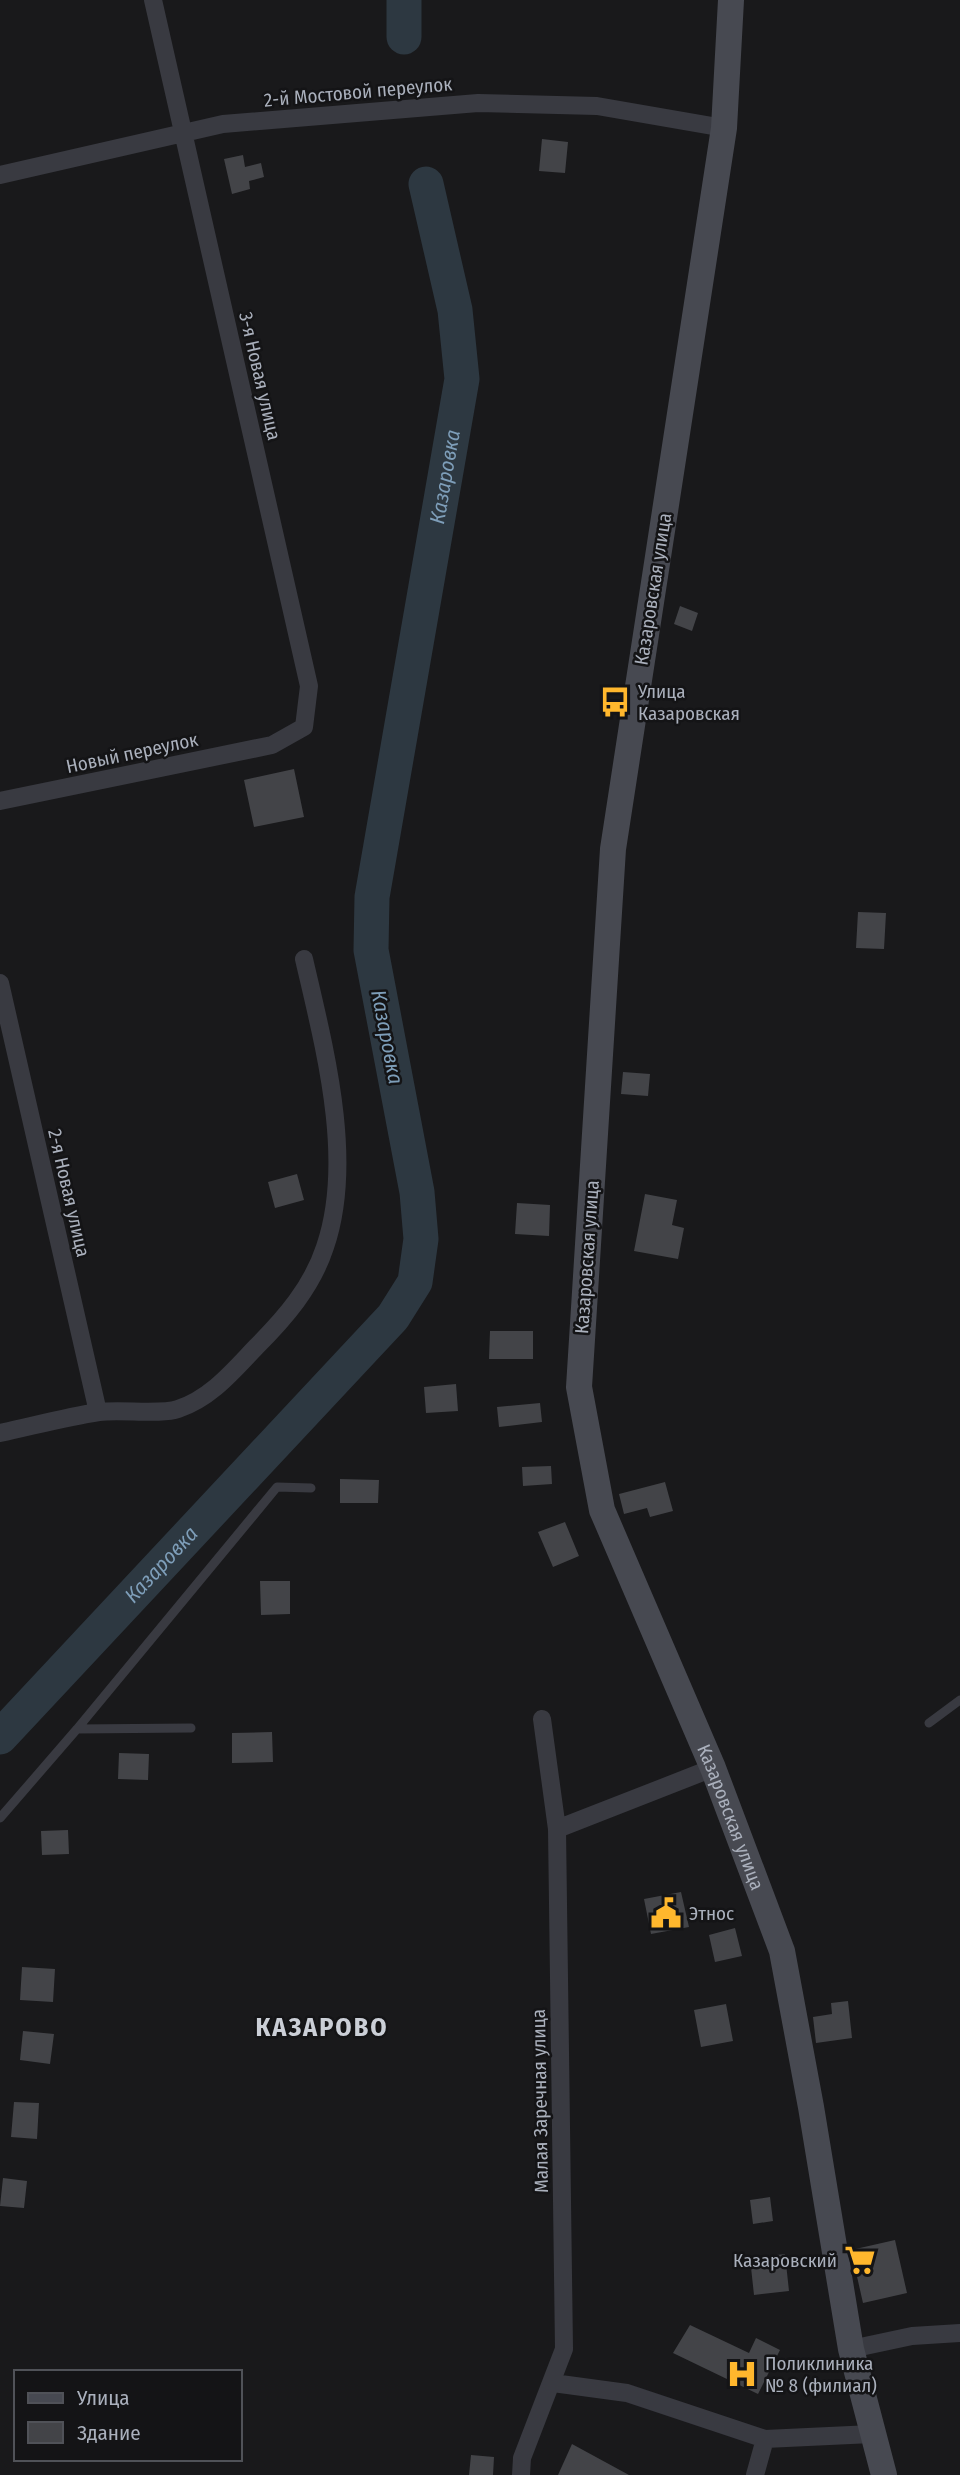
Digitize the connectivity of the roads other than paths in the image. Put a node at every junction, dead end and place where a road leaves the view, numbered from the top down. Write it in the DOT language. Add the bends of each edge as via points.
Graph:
graph roads {
  1 [pos="153,0"];
  2 [pos="731,0"];
  3 [pos="724,128"];
  4 [pos="183,133"];
  5 [pos="0,175"];
  6 [pos="272,745"];
  7 [pos="0,801"];
  8 [pos="304,959"];
  9 [pos="0,984"];
  10 [pos="98,1412"];
  11 [pos="0,1433"];
  12 [pos="311,1488"];
  13 [pos="960,1699"];
  14 [pos="542,1719"];
  15 [pos="929,1723"];
  16 [pos="78,1728"];
  17 [pos="191,1728"];
  18 [pos="713,1768"];
  19 [pos="0,1818"];
  20 [pos="557,1829"];
  21 [pos="960,2333"];
  22 [pos="851,2349"];
  23 [pos="553,2383"];
  24 [pos="872,2434"];
  25 [pos="765,2439"];
  26 [pos="521,2475"];
  27 [pos="755,2475"];
  28 [pos="884,2475"];
  1 -- 4 [label="street, 3-я Новая улица"];
  2 -- 3 [label="street, Казаровская улица"];
  3 -- 4 [label="street, 2-й Мостовой переулок" via="597,106 478,103 223,124"];
  3 -- 18 [label="street, Казаровская улица" via="613,849 579,1387 602,1510"];
  4 -- 5 [label="street, 2-й Мостовой переулок"];
  4 -- 6 [label="street, 3-я Новая улица" via="309,686 304,727"];
  6 -- 7 [label="street, Новый переулок"];
  8 -- 10 [label="street" via="331,1081 337,1174 325,1248 288,1315 211,1392 175,1410"];
  9 -- 10 [label="street, 2-я Новая улица"];
  10 -- 11 [label="street"];
  12 -- 16 [label="lane" via="277,1486"];
  13 -- 15 [label="lane"];
  14 -- 20 [label="street, Малая Заречная улица"];
  16 -- 17 [label="lane"];
  16 -- 19 [label="lane"];
  18 -- 20 [label="street"];
  18 -- 22 [label="street, Казаровская улица" via="782,1951"];
  20 -- 23 [label="street, Малая Заречная улица" via="564,2349"];
  21 -- 22 [label="street" via="912,2336"];
  22 -- 24 [label="street, Казаровская улица"];
  23 -- 25 [label="street" via="627,2393"];
  23 -- 26 [label="street, Малая Заречная улица" via="522,2458"];
  24 -- 25 [label="street"];
  24 -- 28 [label="street, Казаровская улица"];
  25 -- 27 [label="street"];
}
